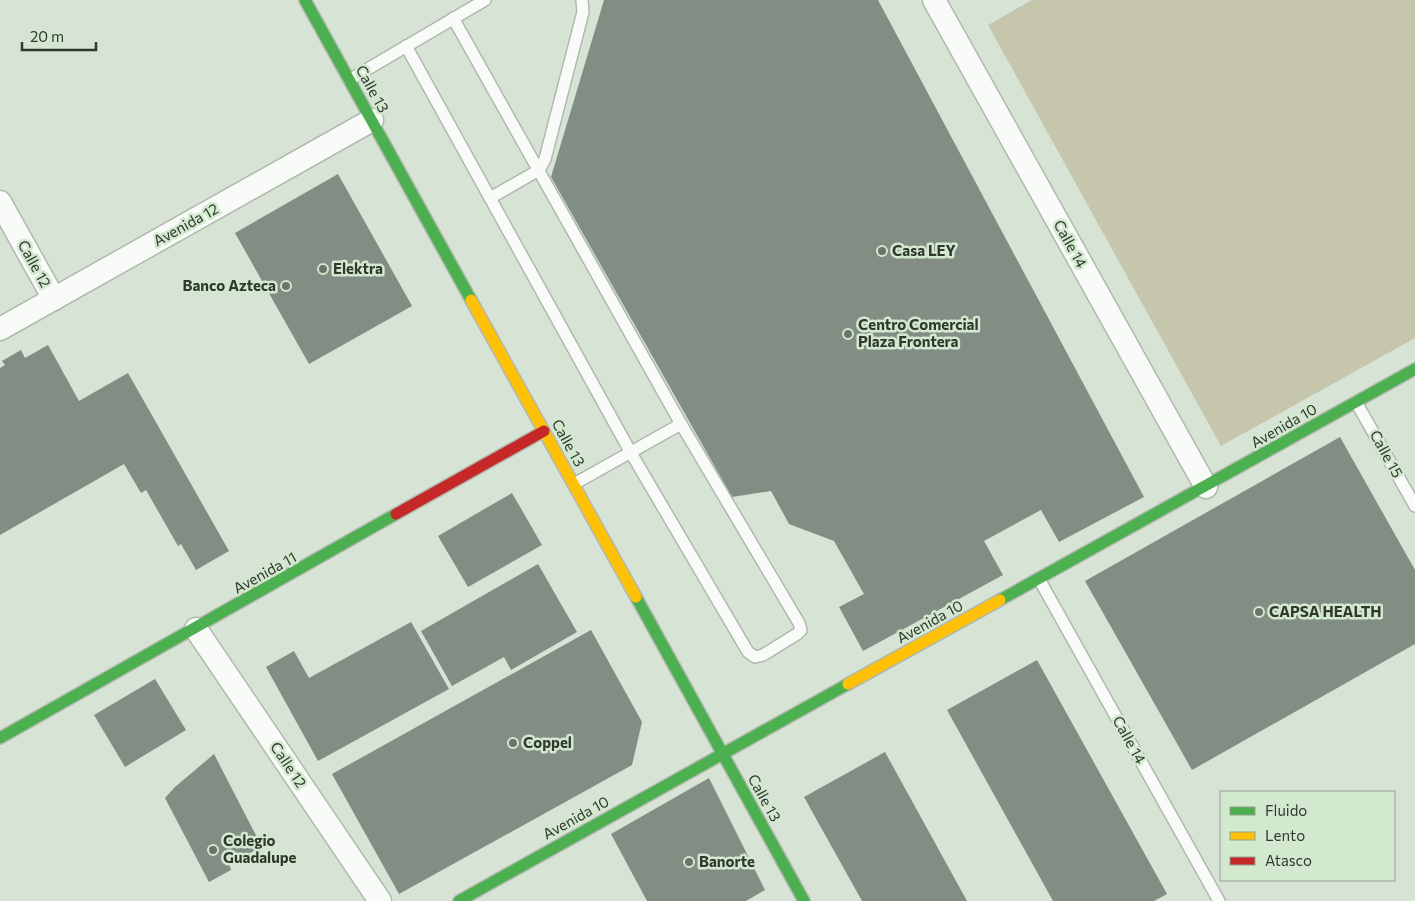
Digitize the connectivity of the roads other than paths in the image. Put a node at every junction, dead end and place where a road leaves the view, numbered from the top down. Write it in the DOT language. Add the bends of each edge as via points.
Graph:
graph roads {
  1 [pos="305,0"];
  2 [pos="484,0"];
  3 [pos="582,0"];
  4 [pos="934,0"];
  5 [pos="453,18"];
  6 [pos="406,46"];
  7 [pos="350,80"];
  8 [pos="372,120"];
  9 [pos="539,170"];
  10 [pos="490,198"];
  11 [pos="0,202"];
  12 [pos="54,299"];
  13 [pos="0,329"];
  14 [pos="1415,368"];
  15 [pos="1356,402"];
  16 [pos="681,424"];
  17 [pos="544,431"];
  18 [pos="630,453"];
  19 [pos="574,484"];
  20 [pos="1206,487"];
  21 [pos="1415,506"];
  22 [pos="1039,579"];
  23 [pos="196,629"];
  24 [pos="0,738"];
  25 [pos="722,753"];
  26 [pos="380,901"];
  27 [pos="459,901"];
  28 [pos="804,901"];
  29 [pos="1219,901"];
  1 -- 7 [label="street, Calle 13"];
  2 -- 5 [label="lane"];
  3 -- 9 [label="lane" via="583,12 545,159"];
  4 -- 20 [label="street, Calle 14"];
  5 -- 6 [label="lane"];
  5 -- 9 [label="lane"];
  6 -- 7 [label="lane"];
  6 -- 10 [label="lane"];
  7 -- 8 [label="street, Calle 13"];
  8 -- 12 [label="street, Avenida 12"];
  8 -- 17 [label="street, Calle 13"];
  9 -- 10 [label="lane"];
  9 -- 16 [label="lane"];
  10 -- 18 [label="lane"];
  11 -- 12 [label="street, Calle 12"];
  12 -- 13 [label="street, Avenida 12"];
  14 -- 15 [label="street, Avenida 10"];
  15 -- 20 [label="street, Avenida 10"];
  15 -- 21 [label="lane, Calle 15"];
  16 -- 18 [label="lane"];
  16 -- 18 [label="lane" via="799,623 801,630 797,634 763,655 755,656 748,652"];
  17 -- 19 [label="street, Calle 13"];
  17 -- 23 [label="street, Avenida 11"];
  18 -- 19 [label="lane"];
  19 -- 25 [label="street, Calle 13"];
  20 -- 22 [label="street, Avenida 10"];
  22 -- 25 [label="street, Avenida 10"];
  22 -- 29 [label="lane, Calle 14"];
  23 -- 24 [label="street, Avenida 11"];
  23 -- 26 [label="street, Calle 12"];
  25 -- 27 [label="street, Avenida 10"];
  25 -- 28 [label="street, Calle 13"];
}
